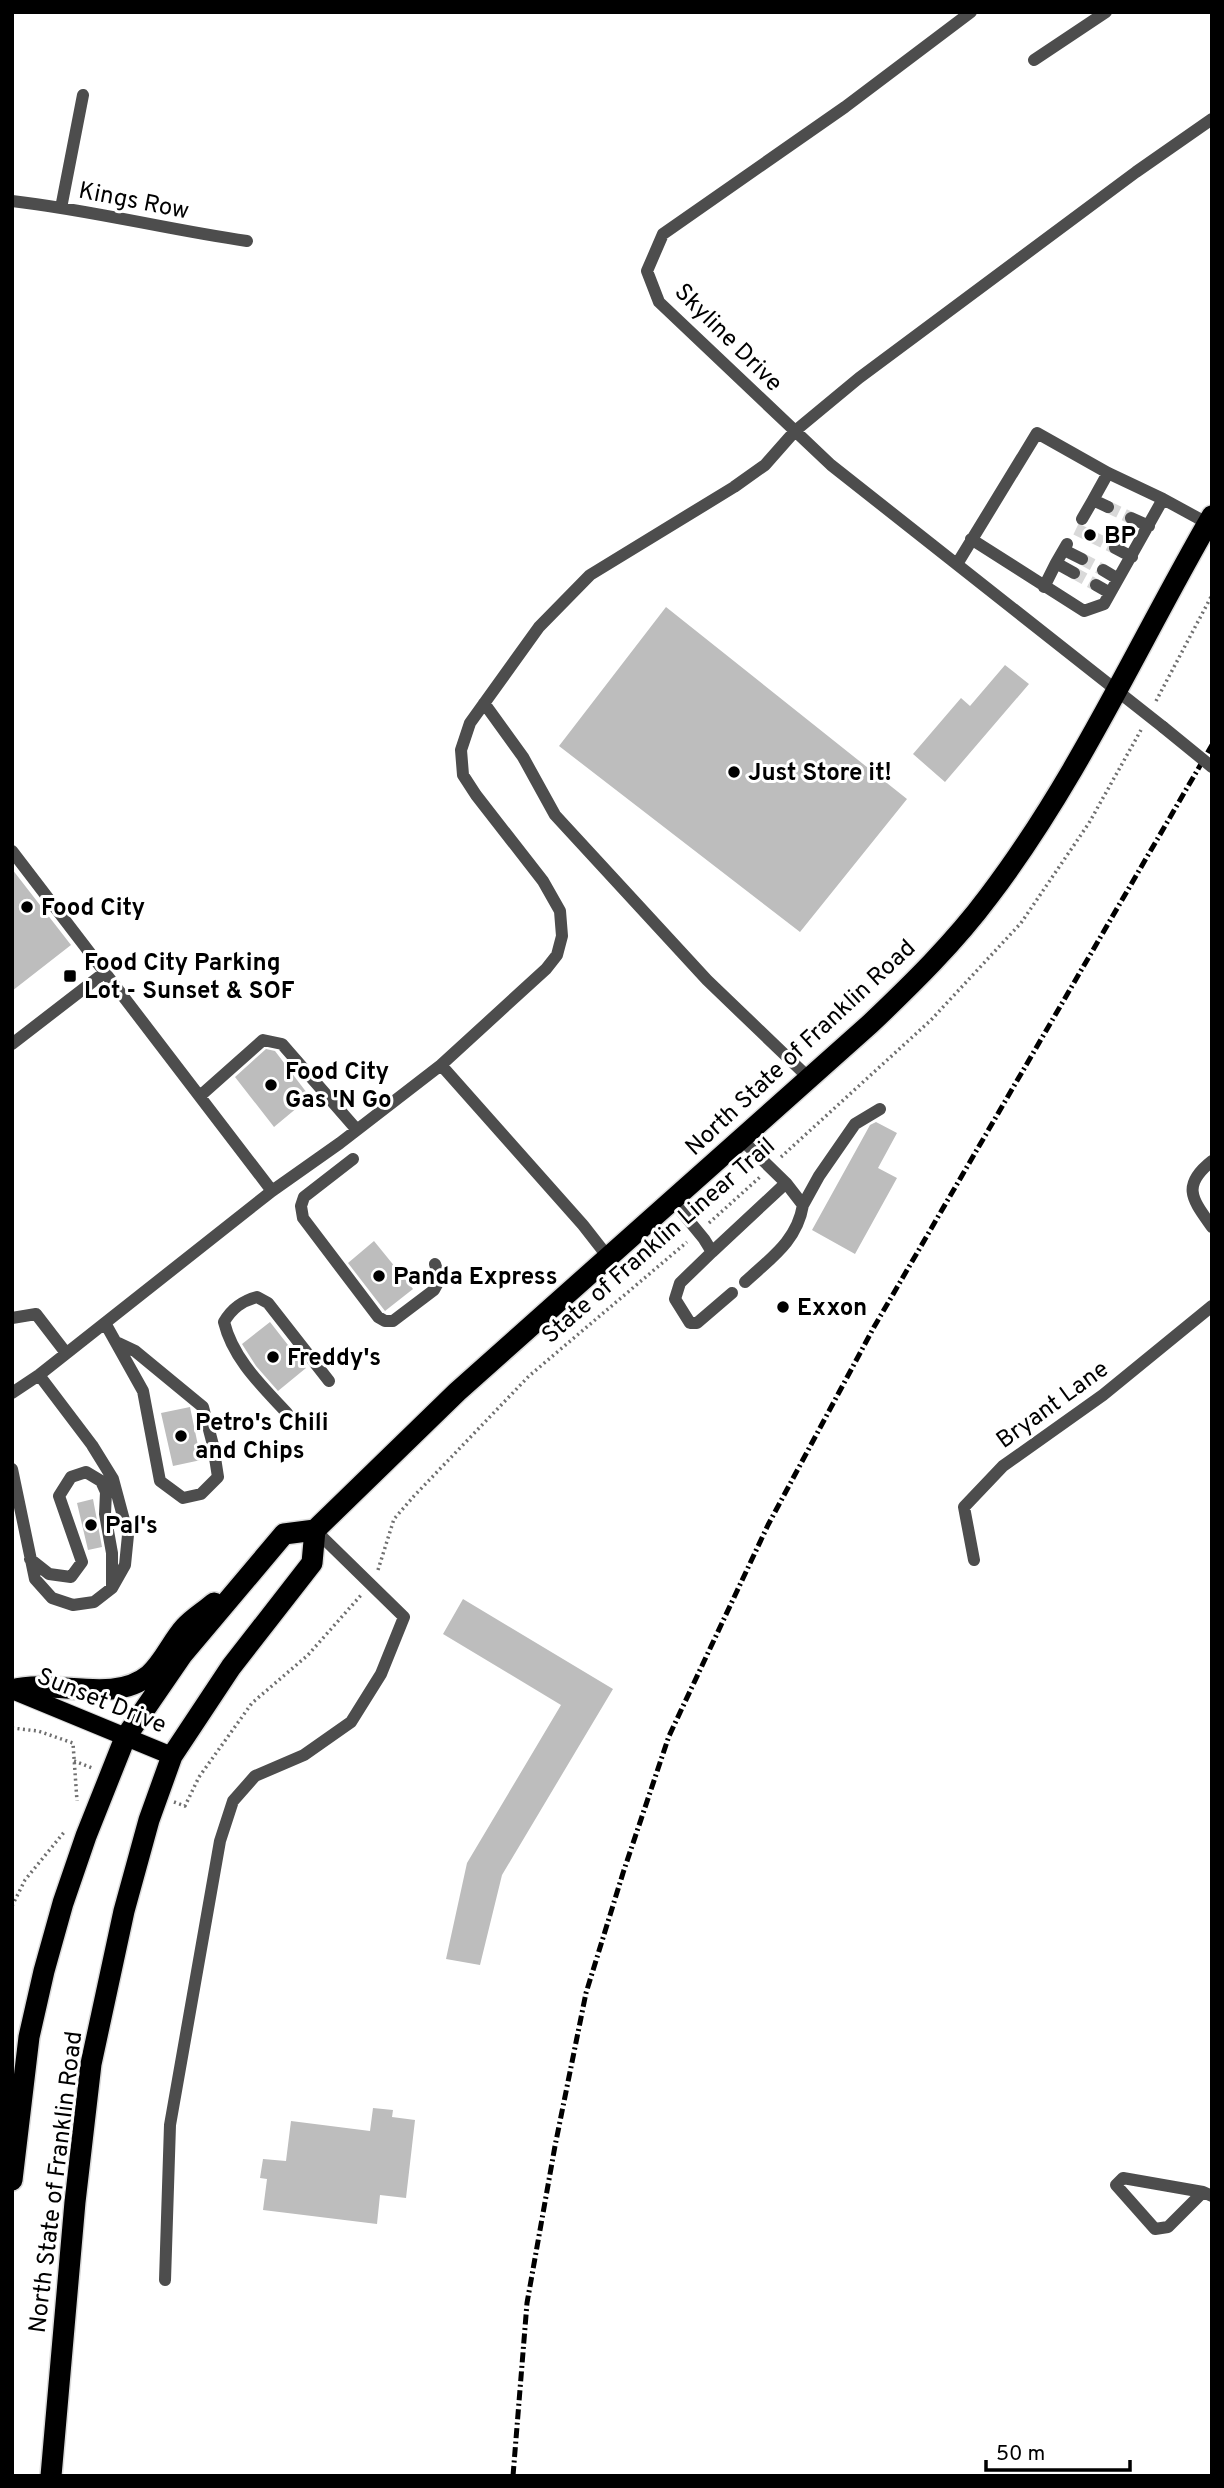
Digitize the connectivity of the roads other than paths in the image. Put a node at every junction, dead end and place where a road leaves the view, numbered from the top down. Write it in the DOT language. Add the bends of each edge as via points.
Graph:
graph roads {
  1 [pos="1106,12"];
  2 [pos="967,14"];
  3 [pos="1034,60"];
  4 [pos="83,94"];
  5 [pos="1212,119"];
  6 [pos="12,201"];
  7 [pos="61,208"];
  8 [pos="247,241"];
  9 [pos="795,431"];
  10 [pos="1108,473"];
  11 [pos="1163,499"];
  12 [pos="1093,500"];
  13 [pos="1108,507"];
  14 [pos="1131,518"];
  15 [pos="1082,519"];
  16 [pos="1210,519"];
  17 [pos="1149,526"];
  18 [pos="971,539"];
  19 [pos="1115,548"];
  20 [pos="1132,556"];
  21 [pos="1082,559"];
  22 [pos="1056,563"];
  23 [pos="957,564"];
  24 [pos="1103,570"];
  25 [pos="1074,573"];
  26 [pos="1118,579"];
  27 [pos="1096,585"];
  28 [pos="1044,587"];
  29 [pos="1111,593"];
  30 [pos="1117,691"];
  31 [pos="484,703"];
  32 [pos="1212,767"];
  33 [pos="12,851"];
  34 [pos="104,973"];
  35 [pos="12,1044"];
  36 [pos="441,1065"];
  37 [pos="809,1078"];
  38 [pos="200,1097"];
  39 [pos="880,1109"];
  40 [pos="357,1130"];
  41 [pos="740,1138"];
  42 [pos="353,1159"];
  43 [pos="1212,1161"];
  44 [pos="786,1184"];
  45 [pos="272,1191"];
  46 [pos="672,1200"];
  47 [pos="803,1205"];
  48 [pos="1212,1227"];
  49 [pos="712,1252"];
  50 [pos="608,1257"];
  51 [pos="435,1264"];
  52 [pos="745,1282"];
  53 [pos="732,1293"];
  54 [pos="1212,1306"];
  55 [pos="12,1318"];
  56 [pos="105,1323"];
  57 [pos="116,1342"];
  58 [pos="66,1353"];
  59 [pos="39,1376"];
  60 [pos="329,1381"];
  61 [pos="12,1393"];
  62 [pos="287,1413"];
  63 [pos="12,1469"];
  64 [pos="315,1530"];
  65 [pos="30,1559"];
  66 [pos="974,1560"];
  67 [pos="246,1578"];
  68 [pos="112,1588"];
  69 [pos="12,1690"];
  70 [pos="125,1738"];
  71 [pos="173,1756"];
  72 [pos="12,2180"];
  73 [pos="1207,2194"];
  74 [pos="165,2280"];
  75 [pos="51,2476"];
  1 -- 3 [label="street"];
  2 -- 9 [label="street, Skyline Drive" via="845,107 663,233 647,271 659,302"];
  4 -- 7 [label="street"];
  5 -- 9 [label="street" via="859,378"];
  6 -- 7 [label="street, Kings Row"];
  7 -- 8 [label="street, Kings Row"];
  9 -- 23 [label="street, Skyline Drive"];
  9 -- 31 [label="street" via="765,464 734,487 590,575 539,627"];
  10 -- 11 [label="street"];
  10 -- 12 [label="street"];
  10 -- 18 [label="street" via="1037,433"];
  11 -- 16 [label="street"];
  11 -- 17 [label="street"];
  12 -- 13 [label="street"];
  12 -- 15 [label="street"];
  14 -- 17 [label="street"];
  16 -- 30 [label="highway, North State of Franklin Road"];
  17 -- 20 [label="street"];
  18 -- 23 [label="street"];
  18 -- 28 [label="street"];
  19 -- 20 [label="street"];
  20 -- 26 [label="street"];
  21 -- 22 [label="street" via="1066,547"];
  22 -- 25 [label="street"];
  22 -- 28 [label="street"];
  23 -- 30 [label="street, Skyline Drive"];
  24 -- 26 [label="street"];
  26 -- 29 [label="street"];
  27 -- 29 [label="street"];
  28 -- 29 [label="street" via="1084,611 1104,604"];
  30 -- 32 [label="street, Skyline Drive, bridge"];
  30 -- 37 [label="highway, North State of Franklin Road" via="1035,831 989,896 914,983"];
  31 -- 36 [label="street" via="470,723 461,750 463,775 543,881 560,911 562,936 546,969"];
  31 -- 37 [label="street" via="523,757 555,816 707,980"];
  33 -- 34 [label="street"];
  34 -- 35 [label="street"];
  34 -- 38 [label="street"];
  36 -- 40 [label="street"];
  36 -- 50 [label="street"];
  37 -- 41 [label="highway, North State of Franklin Road"];
  38 -- 40 [label="street" via="263,1041 282,1044"];
  38 -- 45 [label="street"];
  39 -- 47 [label="street" via="855,1124"];
  40 -- 45 [label="street"];
  41 -- 44 [label="street"];
  41 -- 46 [label="highway, North State of Franklin Road"];
  42 -- 51 [label="street" via="304,1197 301,1206 303,1218 378,1317 393,1321 434,1290 440,1279"];
  43 -- 48 [label="street" via="1201,1169 1192,1188 1193,1200"];
  44 -- 47 [label="street"];
  44 -- 49 [label="street"];
  45 -- 56 [label="street"];
  46 -- 49 [label="street"];
  46 -- 50 [label="highway, North State of Franklin Road"];
  47 -- 52 [label="street" via="800,1224 792,1235"];
  49 -- 53 [label="street" via="680,1283 675,1299 690,1323 697,1323"];
  50 -- 64 [label="highway, North State of Franklin Road" via="457,1392"];
  54 -- 66 [label="street, Bryant Lane" via="1103,1395 1003,1466 964,1507"];
  55 -- 58 [label="street" via="36,1314"];
  56 -- 57 [label="street"];
  56 -- 58 [label="street"];
  57 -- 57 [label="street" via="143,1391 160,1480 183,1497 201,1494 218,1478 203,1407 135,1351"];
  58 -- 59 [label="street"];
  59 -- 61 [label="street"];
  59 -- 68 [label="street" via="113,1479 128,1535 125,1566"];
  60 -- 62 [label="street" via="268,1303 257,1297 244,1301 224,1322 236,1352"];
  63 -- 65 [label="street"];
  64 -- 67 [label="highway, North State of Franklin Road" via="284,1534"];
  64 -- 71 [label="highway, North State of Franklin Road" via="312,1563 231,1667"];
  64 -- 74 [label="street" via="404,1617 381,1674 351,1722 304,1755 256,1776 233,1801 220,1841 170,2126"];
  65 -- 68 [label="street" via="35,1579 52,1598 73,1605 94,1602"];
  65 -- 68 [label="street" via="49,1574 71,1577 82,1562 59,1496 71,1477 86,1472 101,1480 106,1492"];
  67 -- 69 [label="highway" via="186,1625 149,1674 130,1685 93,1690 30,1685"];
  67 -- 70 [label="highway, North State of Franklin Road" via="182,1655"];
  69 -- 70 [label="main road, Sunset Drive"];
  70 -- 71 [label="main road, Sunset Drive"];
  70 -- 72 [label="highway, North State of Franklin Road" via="71,1881 44,1971 29,2037"];
  71 -- 75 [label="highway, North State of Franklin Road" via="124,1911 91,2064"];
  73 -- 73 [label="street" via="1123,2178 1116,2185 1155,2229 1168,2227"];
}
